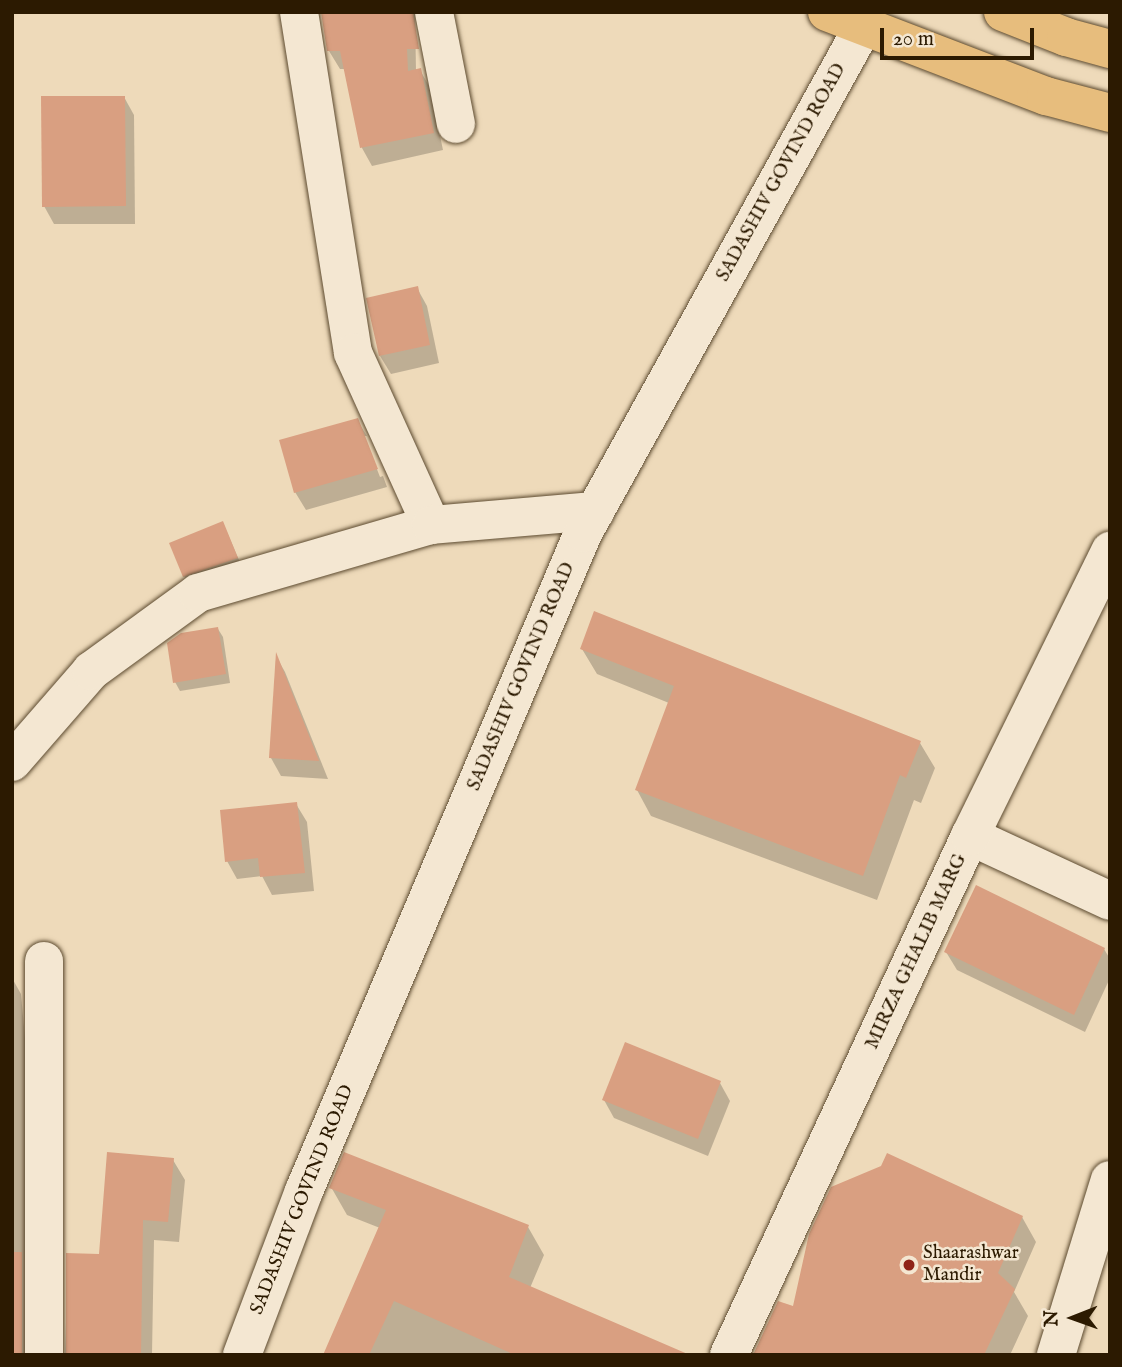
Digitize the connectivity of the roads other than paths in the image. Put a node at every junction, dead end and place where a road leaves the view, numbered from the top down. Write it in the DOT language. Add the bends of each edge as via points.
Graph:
graph roads {
  1 [pos="299,12"];
  2 [pos="434,12"];
  3 [pos="827,12"];
  4 [pos="1003,12"];
  5 [pos="863,27"];
  6 [pos="1110,49"];
  7 [pos="1110,113"];
  8 [pos="456,124"];
  9 [pos="595,511"];
  10 [pos="431,524"];
  11 [pos="1110,551"];
  12 [pos="12,762"];
  13 [pos="971,835"];
  14 [pos="1110,901"];
  15 [pos="44,961"];
  16 [pos="1110,1180"];
  17 [pos="44,1355"];
  18 [pos="242,1355"];
  19 [pos="729,1355"];
  20 [pos="1056,1355"];
  1 -- 10 [label="street" via="353,353"];
  2 -- 8 [label="street"];
  3 -- 5 [label="main road"];
  4 -- 6 [label="main road"];
  5 -- 7 [label="main road" via="1046,96"];
  5 -- 9 [label="street, SADASHIV GOVIND ROAD"];
  9 -- 10 [label="street"];
  9 -- 18 [label="street, SADASHIV GOVIND ROAD" via="304,1191"];
  10 -- 12 [label="street" via="198,593 91,671"];
  11 -- 13 [label="street, MIRZA GHALIB MARG"];
  13 -- 14 [label="street"];
  13 -- 19 [label="street, MIRZA GHALIB MARG"];
  15 -- 17 [label="street"];
  16 -- 20 [label="street"];
}
